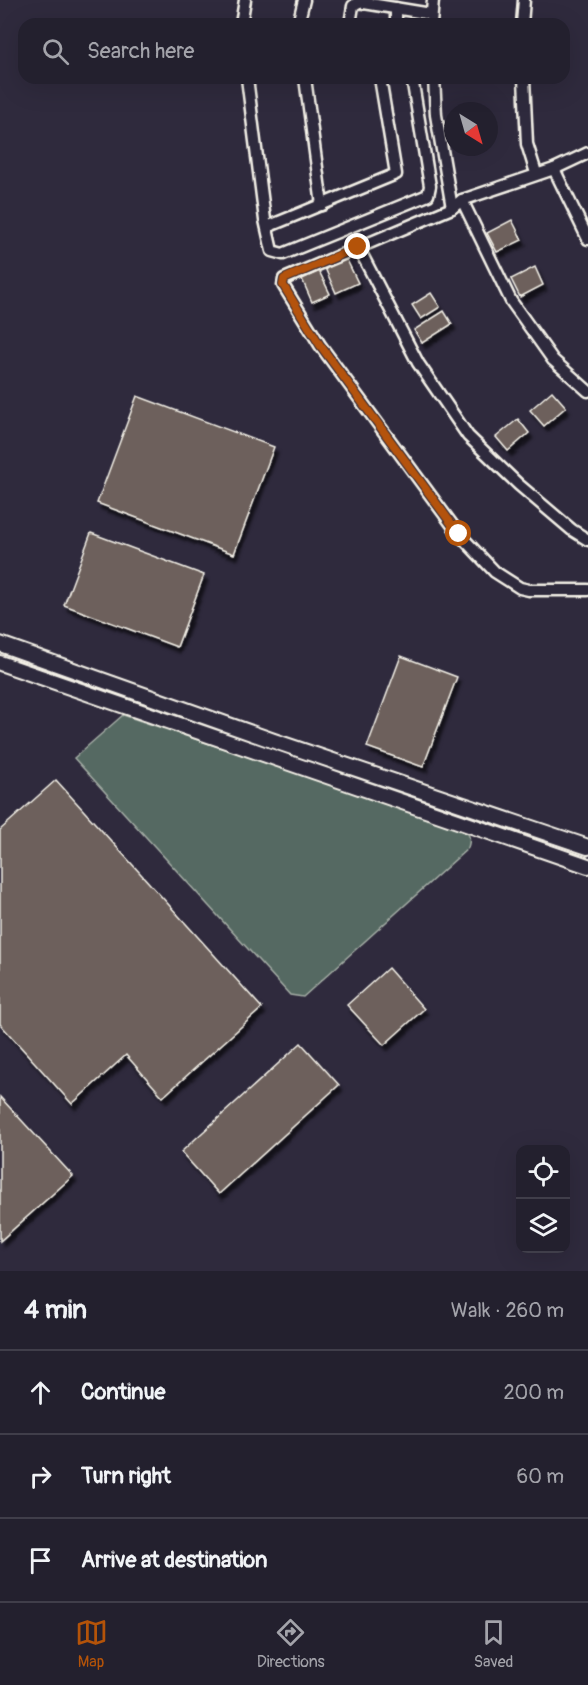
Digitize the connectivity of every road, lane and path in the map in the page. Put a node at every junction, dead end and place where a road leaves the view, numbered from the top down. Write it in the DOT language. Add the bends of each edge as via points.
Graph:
graph roads {
  1 [pos="245,0"];
  2 [pos="304,0"];
  3 [pos="433,0"];
  4 [pos="524,0"];
  5 [pos="378,3"];
  6 [pos="409,5"];
  7 [pos="396,9"];
  8 [pos="242,18"];
  9 [pos="300,18"];
  10 [pos="351,18"];
  11 [pos="396,18"];
  12 [pos="429,18"];
  13 [pos="431,18"];
  14 [pos="522,18"];
  15 [pos="248,84"];
  16 [pos="306,84"];
  17 [pos="381,84"];
  18 [pos="413,84"];
  19 [pos="434,84"];
  20 [pos="524,84"];
  21 [pos="588,153"];
  22 [pos="554,169"];
  23 [pos="536,173"];
  24 [pos="462,200"];
  25 [pos="322,205"];
  26 [pos="452,208"];
  27 [pos="267,227"];
  28 [pos="588,239"];
  29 [pos="358,247"];
  30 [pos="588,391"];
  31 [pos="588,540"];
  32 [pos="588,590"];
  33 [pos="0,644"];
  34 [pos="0,663"];
  35 [pos="274,741"];
  36 [pos="269,756"];
  37 [pos="588,847"];
  38 [pos="588,866"];
  1 -- 8 [label="street"];
  2 -- 9 [label="street"];
  3 -- 13 [label="street"];
  4 -- 14 [label="street"];
  5 -- 7 [label="street"];
  5 -- 10 [label="street" via="354,3"];
  6 -- 7 [label="street"];
  6 -- 12 [label="street"];
  7 -- 11 [label="street"];
  15 -- 27 [label="street"];
  16 -- 25 [label="street"];
  17 -- 25 [label="street" via="396,174"];
  18 -- 27 [label="street" via="430,186 428,195 283,254 272,251"];
  19 -- 26 [label="street"];
  20 -- 23 [label="street" via="527,144"];
  21 -- 22 [label="street"];
  22 -- 23 [label="street"];
  22 -- 28 [label="street"];
  23 -- 24 [label="street"];
  24 -- 26 [label="street"];
  24 -- 30 [label="street" via="511,301 553,360"];
  25 -- 27 [label="street"];
  26 -- 29 [label="street"];
  29 -- 31 [label="street" via="418,363 468,436 519,485"];
  29 -- 32 [label="street" via="283,281 320,345 459,534 495,572 529,590"];
  33 -- 35 [label="street"];
  34 -- 36 [label="street"];
  35 -- 36 [label="street"];
  35 -- 37 [label="street"];
  36 -- 38 [label="street"];
}
